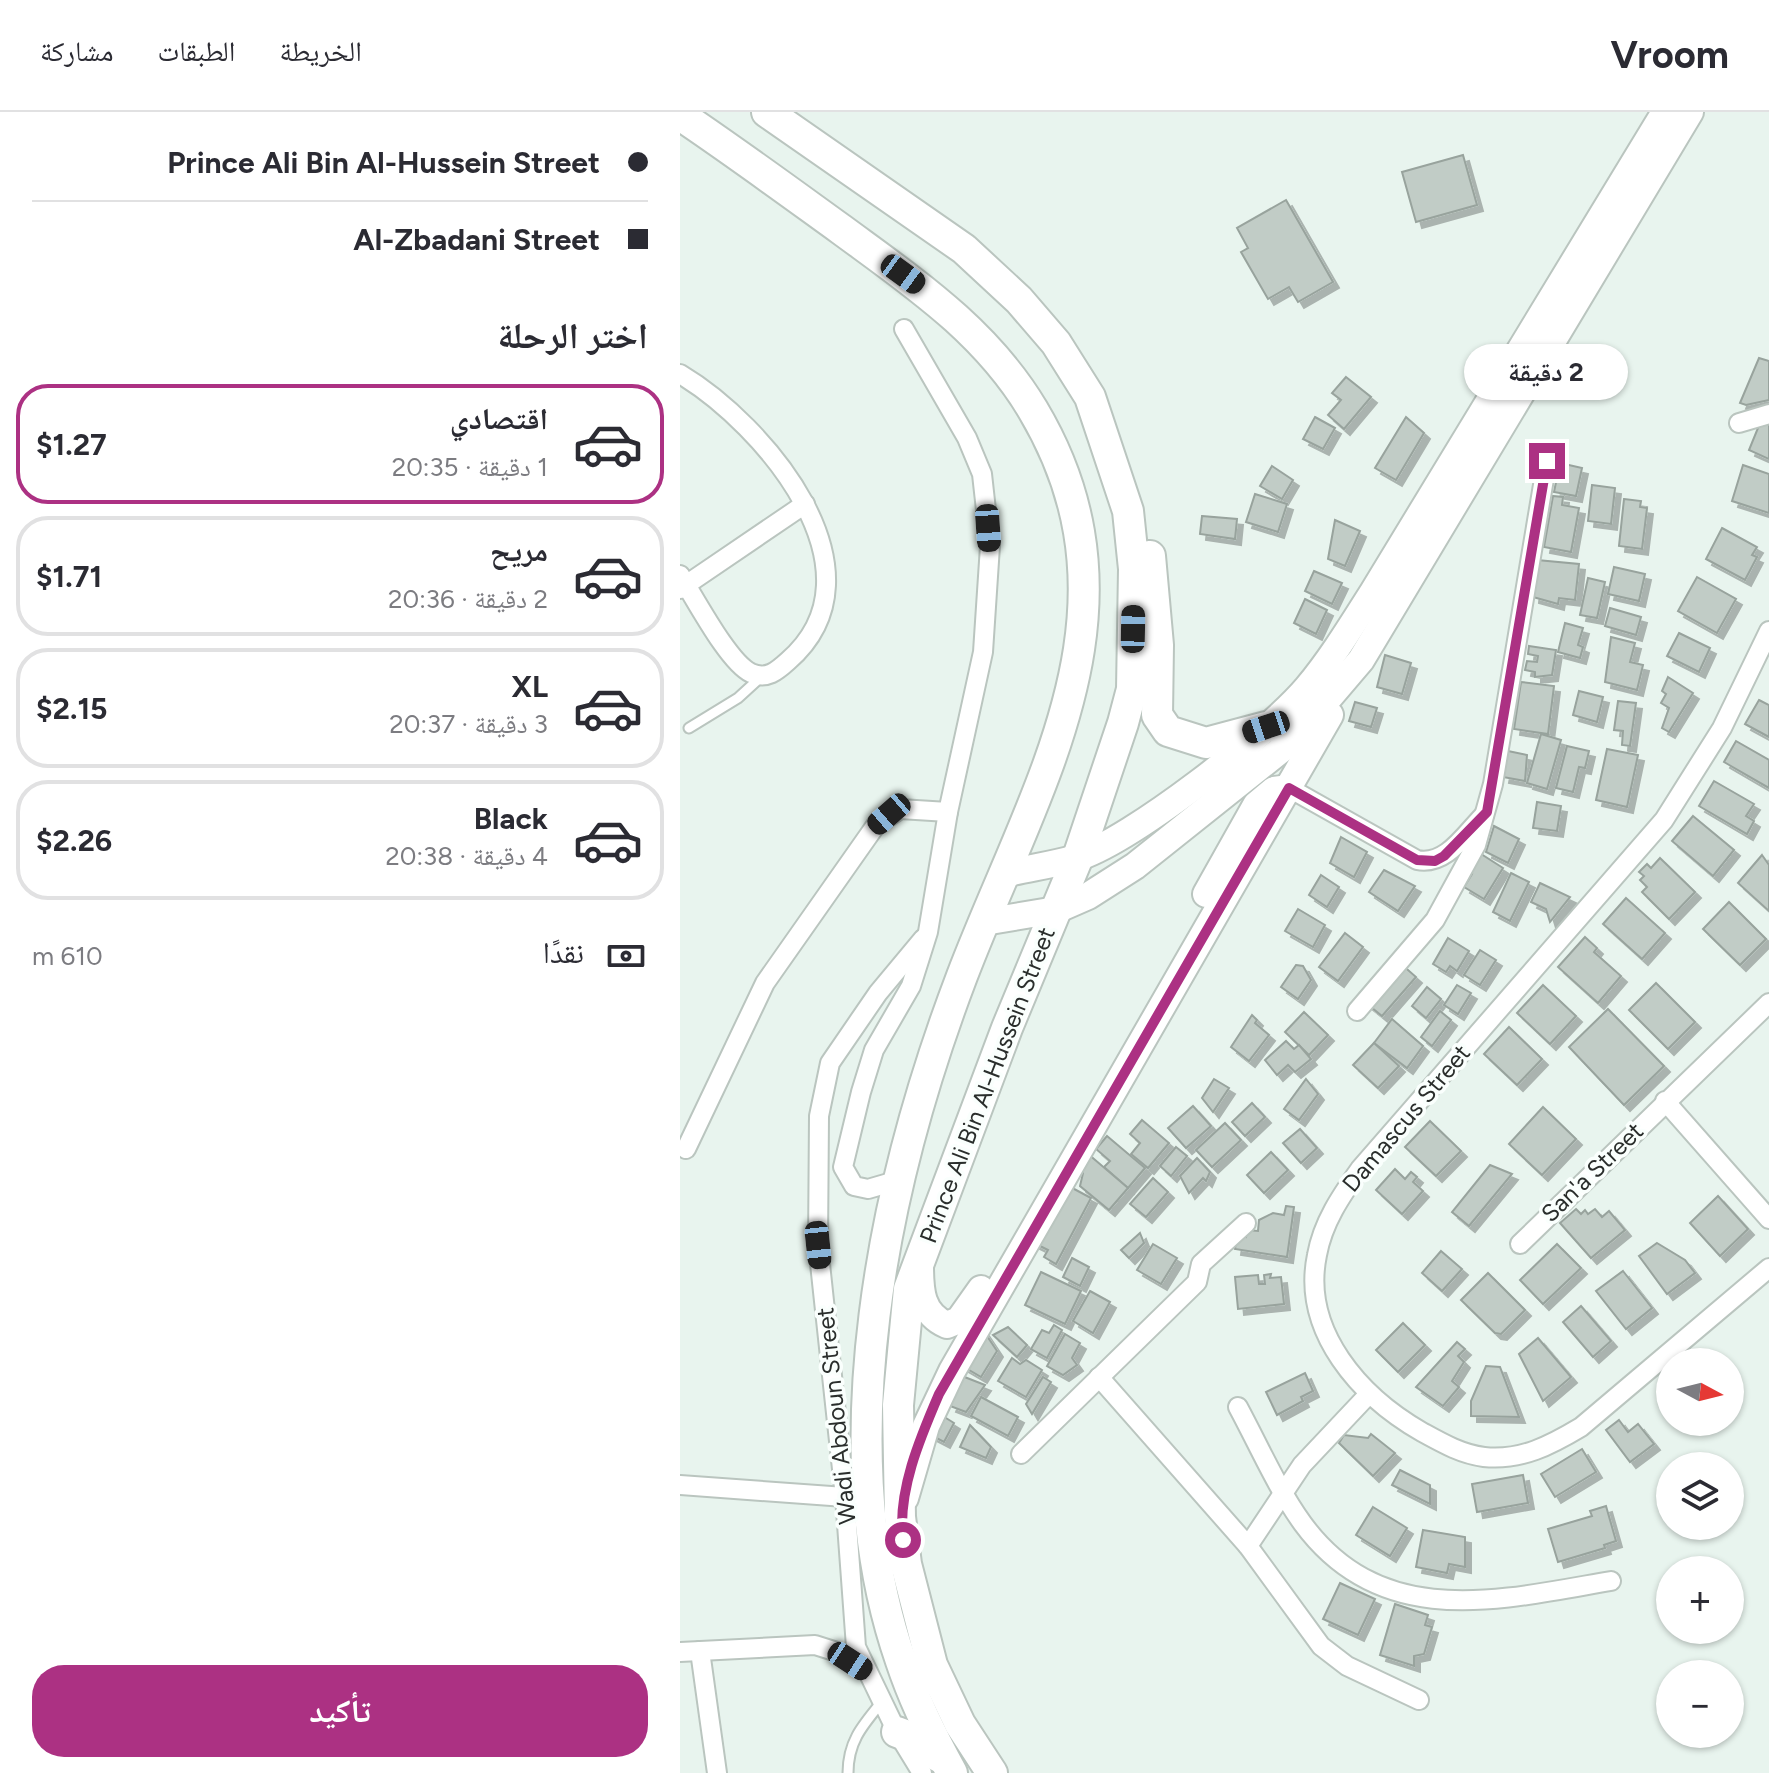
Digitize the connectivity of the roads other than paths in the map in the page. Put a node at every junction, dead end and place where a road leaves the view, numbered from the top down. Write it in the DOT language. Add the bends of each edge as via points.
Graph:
graph roads {
  1 [pos="767,112"];
  2 [pos="1665,112"];
  3 [pos="1690,112"];
  4 [pos="680,115"];
  5 [pos="904,329"];
  6 [pos="680,374"];
  7 [pos="1769,414"];
  8 [pos="1739,423"];
  9 [pos="1547,461"];
  10 [pos="805,504"];
  11 [pos="1128,511"];
  12 [pos="682,582"];
  13 [pos="1769,631"];
  14 [pos="1361,660"];
  15 [pos="761,676"];
  16 [pos="1266,727"];
  17 [pos="689,728"];
  18 [pos="1289,788"];
  19 [pos="948,812"];
  20 [pos="1487,812"];
  21 [pos="1078,857"];
  22 [pos="1004,874"];
  23 [pos="1056,910"];
  24 [pos="984,922"];
  25 [pos="928,932"];
  26 [pos="1767,1010"];
  27 [pos="1357,1011"];
  28 [pos="1665,1101"];
  29 [pos="686,1149"];
  30 [pos="843,1167"];
  31 [pos="819,1173"];
  32 [pos="899,1180"];
  33 [pos="1769,1219"];
  34 [pos="1246,1223"];
  35 [pos="1520,1244"];
  36 [pos="919,1260"];
  37 [pos="1769,1268"];
  38 [pos="1099,1377"];
  39 [pos="1368,1395"];
  40 [pos="1238,1407"];
  41 [pos="852,1437"];
  42 [pos="1021,1454"];
  43 [pos="680,1485"];
  44 [pos="1283,1491"];
  45 [pos="845,1497"];
  46 [pos="900,1517"];
  47 [pos="1248,1546"];
  48 [pos="1611,1581"];
  49 [pos="700,1651"];
  50 [pos="680,1652"];
  51 [pos="866,1671"];
  52 [pos="1419,1700"];
  53 [pos="881,1703"];
  54 [pos="897,1732"];
  55 [pos="940,1769"];
  56 [pos="717,1773"];
  57 [pos="848,1773"];
  58 [pos="992,1773"];
  1 -- 11 [label="main road, Prince Ali Bin Al-Hussein Street" via="964,249 1019,300 1056,343 1090,397"];
  2 -- 16 [label="main road" via="1336,652"];
  3 -- 14 [label="main road, Prince Ali Bin Al-Hussein Street"];
  4 -- 22 [label="main road, Prince Ali Bin Al-Hussein Street" via="774,177 947,307 1003,366 1048,440 1080,532 1085,596 1080,656 1061,729"];
  5 -- 19 [label="street" via="967,438 982,474 987,511 983,652"];
  6 -- 10 [label="street" via="731,410 757,437"];
  7 -- 8 [label="street"];
  9 -- 20 [label="street"];
  10 -- 12 [label="street"];
  10 -- 15 [label="street" via="826,565 823,608 796,655 774,674"];
  11 -- 16 [label="main road" via="1149,550 1156,605 1157,715 1168,731 1206,743"];
  11 -- 21 [label="main road, Prince Ali Bin Al-Hussein Street" via="1134,569 1132,689"];
  12 -- 15 [label="street" via="735,658 748,672"];
  13 -- 39 [label="street, Damascus Street" via="1722,728 1664,820 1360,1169 1325,1225 1316,1258 1316,1295 1328,1336"];
  14 -- 18 [label="main road, Prince Ali Bin Al-Hussein Street"];
  14 -- 23 [label="main road, Prince Ali Bin Al-Hussein Street" via="1292,741 1135,866"];
  15 -- 17 [label="lane" via="738,698"];
  16 -- 21 [label="main road" via="1149,817"];
  18 -- 20 [label="street" via="1427,862 1444,856"];
  18 -- 36 [label="main road, Prince Ali Bin Al-Hussein Street" via="1274,790 1256,805 989,1276 959,1320 947,1325 926,1307"];
  18 -- 46 [label="main road, Prince Ali Bin Al-Hussein Street" via="939,1394"];
  19 -- 25 [label="street"];
  19 -- 29 [label="street" via="900,809 876,825 765,983"];
  20 -- 27 [label="street" via="1476,845 1435,920"];
  21 -- 22 [label="main road"];
  21 -- 23 [label="main road, Prince Ali Bin Al-Hussein Street"];
  22 -- 24 [label="main road, Prince Ali Bin Al-Hussein Street"];
  23 -- 24 [label="main road, Prince Ali Bin Al-Hussein Street"];
  23 -- 36 [label="main road, Prince Ali Bin Al-Hussein Street"];
  24 -- 32 [label="main road, Prince Ali Bin Al-Hussein Street" via="961,979"];
  25 -- 30 [label="street" via="911,986 874,1050"];
  25 -- 31 [label="street, Wadi Abdoun Street" via="869,1004 830,1063 819,1116"];
  26 -- 28 [label="street, San'a Street"];
  28 -- 33 [label="street"];
  28 -- 35 [label="street, San'a Street"];
  30 -- 31 [label="street"];
  30 -- 32 [label="street" via="854,1186 868,1189"];
  31 -- 41 [label="street, Wadi Abdoun Street" via="818,1245"];
  32 -- 41 [label="main road, Prince Ali Bin Al-Hussein Street"];
  34 -- 38 [label="street" via="1201,1264 1197,1282"];
  36 -- 46 [label="main road, Prince Ali Bin Al-Hussein Street" via="909,1289 898,1405"];
  37 -- 39 [label="street, Damascus Street" via="1581,1427 1531,1452 1499,1457 1466,1453 1395,1416"];
  38 -- 42 [label="street"];
  38 -- 47 [label="street"];
  39 -- 44 [label="street"];
  40 -- 44 [label="street"];
  41 -- 45 [label="street, Wadi Abdoun Street"];
  41 -- 55 [label="main road, Prince Ali Bin Al-Hussein Street" via="896,1644"];
  43 -- 45 [label="street"];
  44 -- 47 [label="street"];
  44 -- 48 [label="street" via="1303,1524 1339,1560 1370,1581 1399,1591 1465,1603"];
  45 -- 51 [label="street, Wadi Abdoun Street" via="853,1628"];
  46 -- 58 [label="main road, Prince Ali Bin Al-Hussein Street" via="906,1564 932,1665 960,1724"];
  47 -- 52 [label="street" via="1333,1657"];
  49 -- 50 [label="street"];
  49 -- 51 [label="street" via="815,1645"];
  49 -- 56 [label="street"];
  51 -- 53 [label="street, Wadi Abdoun Street"];
  53 -- 54 [label="street, Wadi Abdoun Street"];
  53 -- 57 [label="lane" via="856,1733"];
  54 -- 55 [label="main road" via="913,1738"];
}
